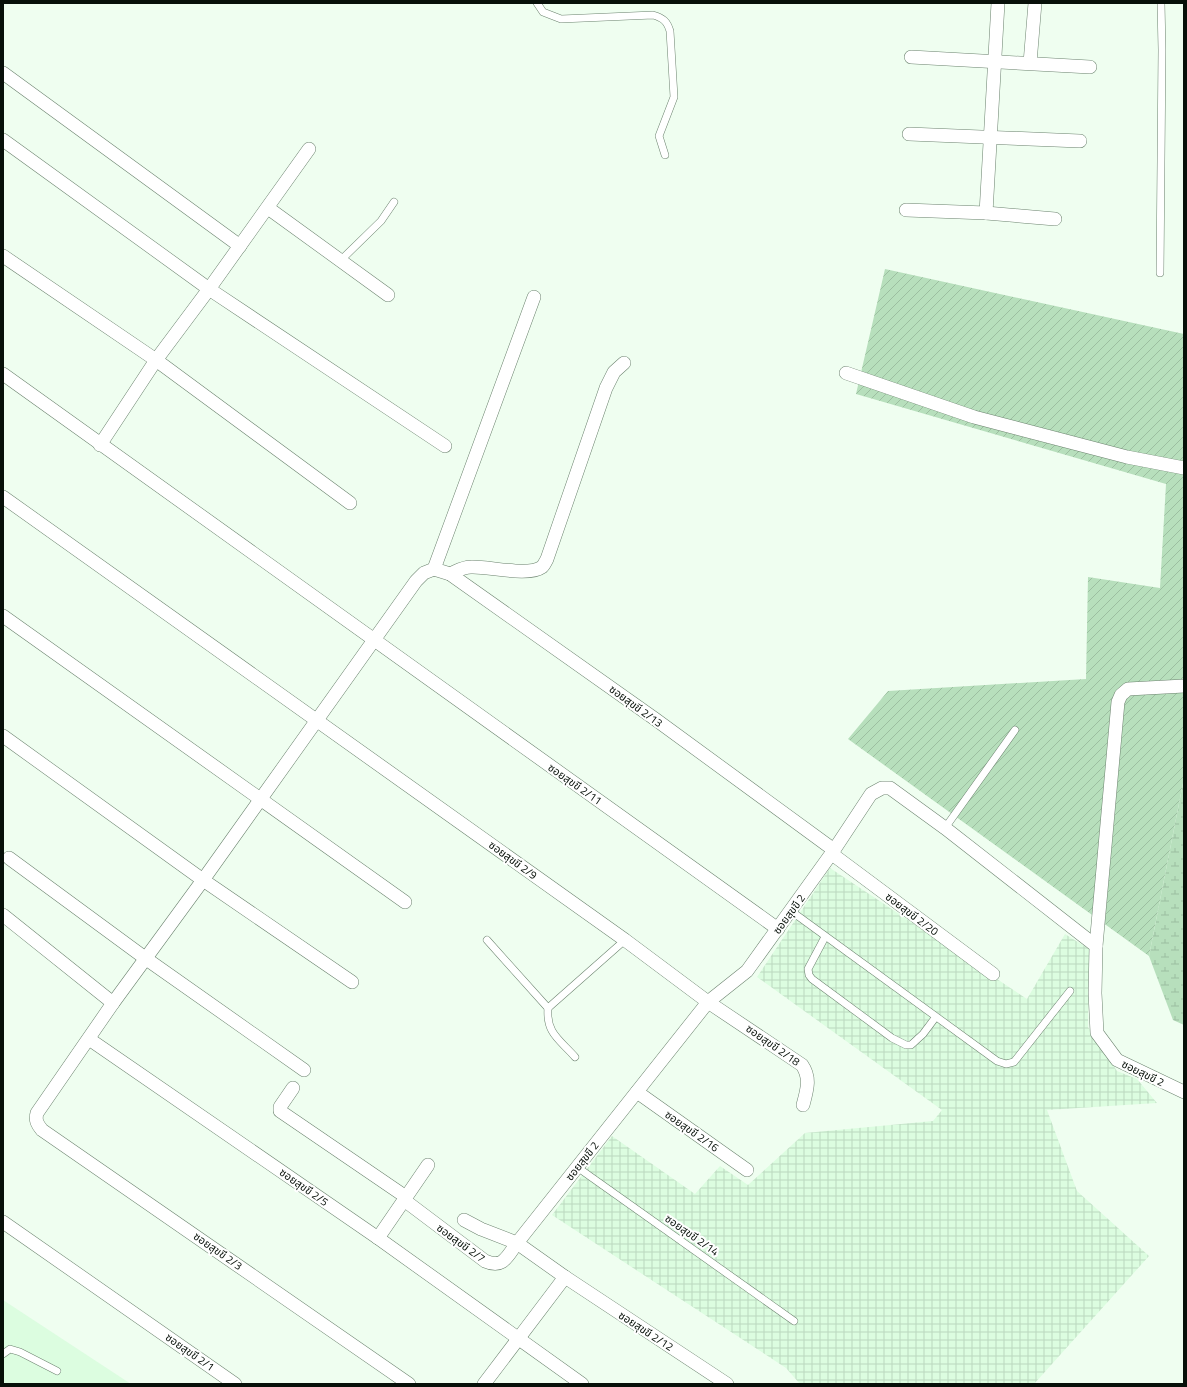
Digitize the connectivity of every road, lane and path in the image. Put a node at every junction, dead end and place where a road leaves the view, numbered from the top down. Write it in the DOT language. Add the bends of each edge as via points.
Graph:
graph roads {
  1 [pos="537,3"];
  2 [pos="998,3"];
  3 [pos="1035,3"];
  4 [pos="1161,3"];
  5 [pos="911,57"];
  6 [pos="996,61"];
  7 [pos="1030,63"];
  8 [pos="1090,67"];
  9 [pos="3,73"];
  10 [pos="909,134"];
  11 [pos="990,139"];
  12 [pos="3,140"];
  13 [pos="1080,141"];
  14 [pos="309,150"];
  15 [pos="665,155"];
  16 [pos="394,202"];
  17 [pos="268,208"];
  18 [pos="906,210"];
  19 [pos="986,213"];
  20 [pos="1055,219"];
  21 [pos="240,246"];
  22 [pos="3,256"];
  23 [pos="340,260"];
  24 [pos="1160,273"];
  25 [pos="210,289"];
  26 [pos="388,295"];
  27 [pos="534,297"];
  28 [pos="156,360"];
  29 [pos="624,363"];
  30 [pos="846,373"];
  31 [pos="3,374"];
  32 [pos="100,445"];
  33 [pos="445,446"];
  34 [pos="1184,468"];
  35 [pos="3,497"];
  36 [pos="350,503"];
  37 [pos="434,569"];
  38 [pos="450,574"];
  39 [pos="3,616"];
  40 [pos="372,640"];
  41 [pos="1184,686"];
  42 [pos="317,719"];
  43 [pos="1015,730"];
  44 [pos="3,736"];
  45 [pos="260,800"];
  46 [pos="945,828"];
  47 [pos="833,852"];
  48 [pos="9,858"];
  49 [pos="203,880"];
  50 [pos="405,902"];
  51 [pos="791,912"];
  52 [pos="3,915"];
  53 [pos="778,928"];
  54 [pos="825,937"];
  55 [pos="487,940"];
  56 [pos="625,940"];
  57 [pos="1096,946"];
  58 [pos="145,958"];
  59 [pos="993,974"];
  60 [pos="352,982"];
  61 [pos="1070,992"];
  62 [pos="708,1002"];
  63 [pos="113,1003"];
  64 [pos="548,1008"];
  65 [pos="935,1018"];
  66 [pos="88,1039"];
  67 [pos="575,1057"];
  68 [pos="304,1070"];
  69 [pos="293,1088"];
  70 [pos="637,1092"];
  71 [pos="1184,1092"];
  72 [pos="803,1105"];
  73 [pos="428,1166"];
  74 [pos="577,1167"];
  75 [pos="747,1170"];
  76 [pos="405,1199"];
  77 [pos="464,1220"];
  78 [pos="3,1222"];
  79 [pos="378,1238"];
  80 [pos="517,1243"];
  81 [pos="565,1277"];
  82 [pos="794,1321"];
  83 [pos="518,1338"];
  84 [pos="3,1354"];
  85 [pos="57,1372"];
  86 [pos="235,1384"];
  87 [pos="409,1384"];
  88 [pos="484,1384"];
  89 [pos="582,1384"];
  90 [pos="727,1384"];
  1 -- 15 [label="lane" via="543,12 561,19 653,15 668,23 675,92 659,136"];
  2 -- 6 [label="street"];
  3 -- 7 [label="street"];
  4 -- 24 [label="lane"];
  5 -- 6 [label="street"];
  6 -- 7 [label="street"];
  6 -- 11 [label="street"];
  7 -- 8 [label="street"];
  9 -- 21 [label="street"];
  10 -- 11 [label="street"];
  11 -- 13 [label="street"];
  11 -- 19 [label="street"];
  12 -- 25 [label="street"];
  14 -- 17 [label="street"];
  16 -- 23 [label="lane" via="381,220"];
  17 -- 21 [label="street"];
  17 -- 23 [label="street"];
  18 -- 19 [label="street"];
  19 -- 20 [label="street"];
  21 -- 25 [label="street"];
  22 -- 28 [label="street"];
  23 -- 26 [label="street"];
  25 -- 28 [label="street"];
  25 -- 33 [label="street"];
  27 -- 37 [label="street"];
  28 -- 32 [label="street"];
  28 -- 36 [label="street"];
  29 -- 38 [label="street" via="614,372 606,388 547,559 542,566 534,570 519,570 472,566"];
  30 -- 34 [label="street" via="974,416 1127,458"];
  31 -- 32 [label="street, ซอยสุขขี 2/11"];
  32 -- 40 [label="street, ซอยสุขขี 2/11"];
  35 -- 42 [label="street, ซอยสุขขี 2/9"];
  37 -- 38 [label="street, ซอยสุขขี 2/13"];
  37 -- 40 [label="street" via="424,573 416,581"];
  38 -- 47 [label="street, ซอยสุขขี 2/13" via="655,719"];
  39 -- 45 [label="street"];
  40 -- 42 [label="street"];
  40 -- 53 [label="street, ซอยสุขขี 2/11"];
  41 -- 57 [label="street" via="1128,689 1118,702"];
  42 -- 45 [label="street"];
  42 -- 56 [label="street, ซอยสุขขี 2/9"];
  43 -- 46 [label="lane"];
  44 -- 49 [label="street"];
  45 -- 49 [label="street"];
  45 -- 50 [label="street"];
  46 -- 47 [label="street, ซอยสุขขี 2" via="890,788 882,788 872,794"];
  46 -- 57 [label="street, ซอยสุขขี 2"];
  47 -- 51 [label="street, ซอยสุขขี 2"];
  47 -- 59 [label="street, ซอยสุขขี 2/20"];
  48 -- 58 [label="street"];
  49 -- 58 [label="street"];
  49 -- 60 [label="street"];
  51 -- 53 [label="street, ซอยสุขขี 2"];
  51 -- 54 [label="lane"];
  52 -- 63 [label="street"];
  53 -- 62 [label="street, ซอยสุขขี 2" via="747,971"];
  54 -- 65 [label="lane"];
  54 -- 65 [label="lane" via="808,969 809,975 818,984 892,1038 906,1045 916,1042"];
  55 -- 64 [label="lane"];
  56 -- 62 [label="street, ซอยสุขขี 2/9"];
  56 -- 64 [label="lane"];
  57 -- 71 [label="street, ซอยสุขขี 2" via="1097,1033 1117,1060"];
  58 -- 63 [label="street"];
  58 -- 68 [label="street"];
  61 -- 65 [label="lane" via="1014,1062 1006,1064 997,1061"];
  62 -- 70 [label="street, ซอยสุขขี 2"];
  62 -- 72 [label="street, ซอยสุขขี 2/18" via="802,1065 809,1081"];
  63 -- 66 [label="street"];
  64 -- 67 [label="lane" via="547,1022 550,1029"];
  66 -- 79 [label="street, ซอยสุขขี 2/5"];
  66 -- 87 [label="street, ซอยสุขขี 2/3" via="37,1113 36,1122 42,1130"];
  69 -- 76 [label="street, ซอยสุขขี 2/7" via="280,1111"];
  70 -- 74 [label="street, ซอยสุขขี 2"];
  70 -- 75 [label="street, ซอยสุขขี 2/16"];
  73 -- 76 [label="street"];
  74 -- 80 [label="street, ซอยสุขขี 2"];
  74 -- 82 [label="lane, ซอยสุขขี 2/14"];
  76 -- 79 [label="street"];
  76 -- 80 [label="street, ซอยสุขขี 2/7" via="493,1265 502,1263"];
  77 -- 80 [label="street"];
  78 -- 86 [label="street, ซอยสุขขี 2/1"];
  79 -- 83 [label="street, ซอยสุขขี 2/5"];
  80 -- 81 [label="street"];
  81 -- 83 [label="street"];
  81 -- 90 [label="street, ซอยสุขขี 2/12"];
  83 -- 88 [label="street"];
  83 -- 89 [label="street, ซอยสุขขี 2/5"];
  84 -- 85 [label="lane" via="10,1349 20,1352"];
}
